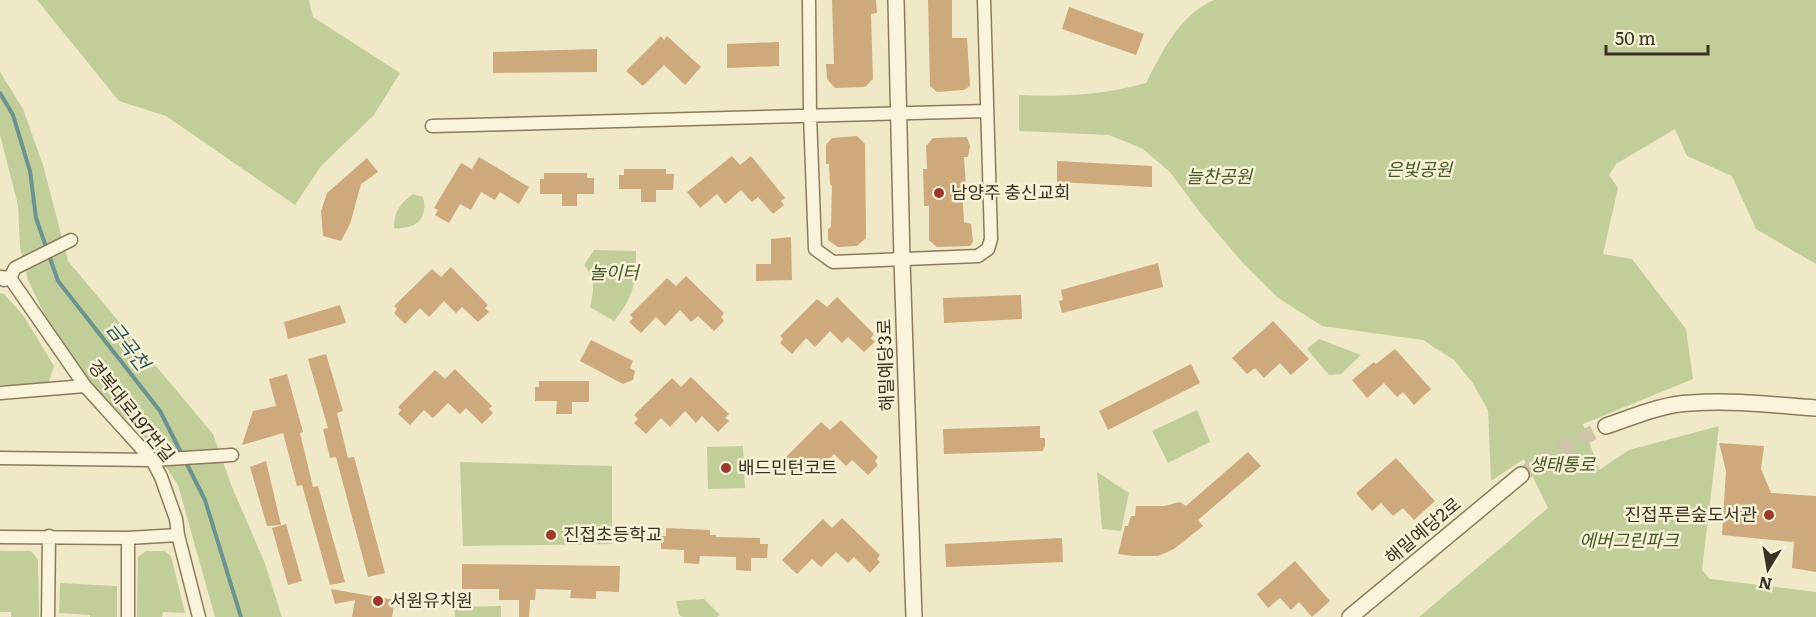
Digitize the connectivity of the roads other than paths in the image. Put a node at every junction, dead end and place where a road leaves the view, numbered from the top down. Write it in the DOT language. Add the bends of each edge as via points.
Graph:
graph roads {
  1 [pos="809,0"];
  2 [pos="896,0"];
  3 [pos="984,0"];
  4 [pos="987,111"];
  5 [pos="899,112"];
  6 [pos="810,114"];
  7 [pos="432,126"];
  8 [pos="70,240"];
  9 [pos="902,260"];
  10 [pos="6,276"];
  11 [pos="85,386"];
  12 [pos="0,393"];
  13 [pos="1816,408"];
  14 [pos="1606,426"];
  15 [pos="232,455"];
  16 [pos="0,458"];
  17 [pos="152,460"];
  18 [pos="1521,475"];
  19 [pos="178,535"];
  20 [pos="49,536"];
  21 [pos="0,537"];
  22 [pos="128,538"];
  23 [pos="48,617"];
  24 [pos="128,617"];
  25 [pos="199,617"];
  26 [pos="914,617"];
  27 [pos="1350,617"];
  1 -- 6 [label="street"];
  2 -- 5 [label="street, 해밀예당3로"];
  3 -- 4 [label="street"];
  4 -- 5 [label="street"];
  4 -- 9 [label="street" via="991,239 988,249 978,256"];
  5 -- 6 [label="street"];
  5 -- 9 [label="street, 해밀예당3로"];
  6 -- 7 [label="street"];
  6 -- 9 [label="street" via="815,249 833,262"];
  8 -- 10 [label="street"];
  9 -- 26 [label="street, 해밀예당3로"];
  10 -- 11 [label="street, 경복대로197번길"];
  11 -- 12 [label="street"];
  11 -- 17 [label="street, 경복대로197번길"];
  13 -- 14 [label="street" via="1753,402 1689,403"];
  15 -- 17 [label="street"];
  16 -- 17 [label="street"];
  17 -- 19 [label="street, 경복대로197번길" via="176,519"];
  18 -- 27 [label="street, 해밀예당2로"];
  19 -- 22 [label="street"];
  19 -- 25 [label="street, 경복대로197번길"];
  20 -- 21 [label="street"];
  20 -- 22 [label="street"];
  20 -- 23 [label="street"];
  22 -- 24 [label="street"];
}
